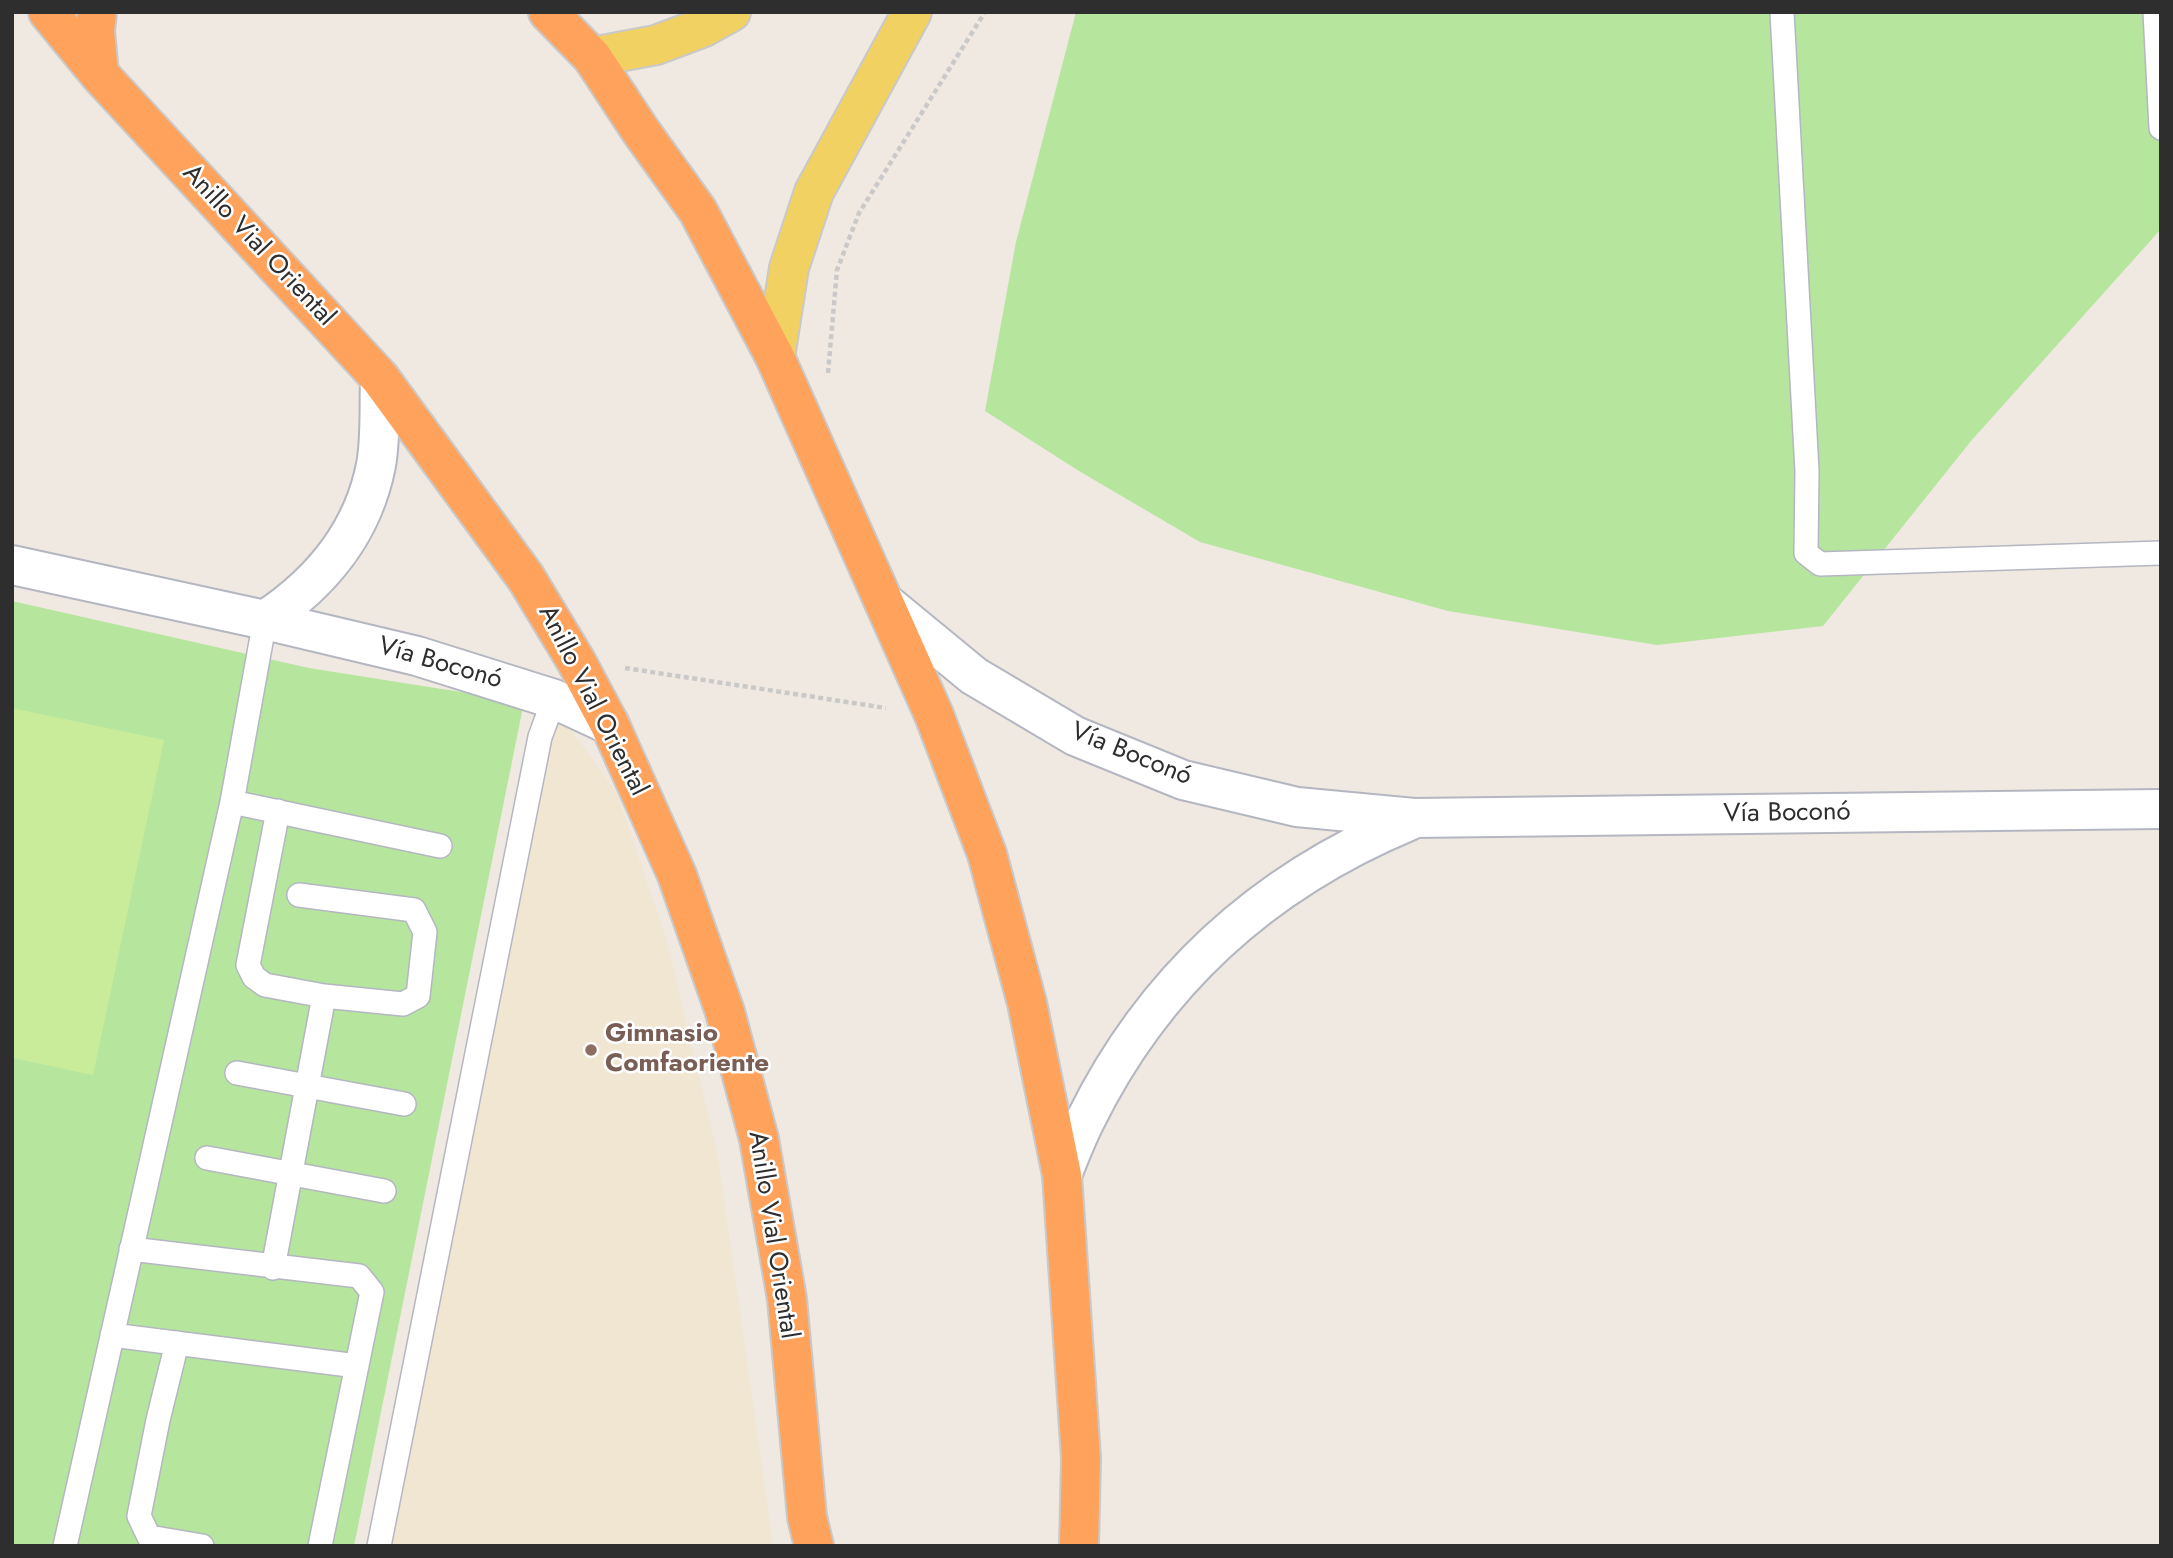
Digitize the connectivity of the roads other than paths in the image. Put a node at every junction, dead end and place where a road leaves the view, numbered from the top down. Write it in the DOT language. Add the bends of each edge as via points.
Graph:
graph roads {
  1 [pos="48,12"];
  2 [pos="97,12"];
  3 [pos="548,12"];
  4 [pos="731,12"];
  5 [pos="912,12"];
  6 [pos="1782,12"];
  7 [pos="2155,12"];
  8 [pos="592,57"];
  9 [pos="99,74"];
  10 [pos="2161,128"];
  11 [pos="775,357"];
  12 [pos="380,378"];
  13 [pos="2161,553"];
  14 [pos="12,565"];
  15 [pos="884,602"];
  16 [pos="265,620"];
  17 [pos="554,699"];
  18 [pos="610,725"];
  19 [pos="232,802"];
  20 [pos="2161,809"];
  21 [pos="278,811"];
  22 [pos="1414,818"];
  23 [pos="440,846"];
  24 [pos="299,895"];
  25 [pos="324,996"];
  26 [pos="237,1073"];
  27 [pos="307,1086"];
  28 [pos="404,1104"];
  29 [pos="207,1158"];
  30 [pos="291,1174"];
  31 [pos="1062,1175"];
  32 [pos="384,1192"];
  33 [pos="131,1249"];
  34 [pos="274,1268"];
  35 [pos="112,1335"];
  36 [pos="177,1343"];
  37 [pos="357,1366"];
  38 [pos="1081,1458"];
  39 [pos="815,1536"];
  40 [pos="65,1546"];
  41 [pos="202,1546"];
  42 [pos="320,1546"];
  43 [pos="379,1546"];
  44 [pos="1055,1546"];
  45 [pos="1079,1546"];
  1 -- 9 [label="highway, Anillo Vial Oriental"];
  2 -- 9 [label="highway"];
  3 -- 8 [label="highway"];
  4 -- 8 [label="main road" via="656,45"];
  5 -- 11 [label="main road" via="814,192 789,268"];
  6 -- 13 [label="lane" via="1807,471 1806,553 1821,564"];
  7 -- 10 [label="lane"];
  8 -- 11 [label="highway" via="698,211"];
  9 -- 12 [label="highway, Anillo Vial Oriental"];
  11 -- 15 [label="highway"];
  12 -- 16 [label="main road" via="376,464 362,511 322,573"];
  12 -- 18 [label="highway, Anillo Vial Oriental" via="526,578"];
  14 -- 16 [label="main road, Vía Boconó"];
  15 -- 22 [label="main road, Vía Boconó" via="974,676 1075,736 1183,780 1297,807"];
  15 -- 31 [label="highway" via="934,715 987,854 1027,1003"];
  16 -- 17 [label="main road, Vía Boconó" via="417,656"];
  16 -- 19 [label="lane"];
  17 -- 18 [label="main road, Vía Boconó"];
  17 -- 43 [label="lane" via="540,737"];
  18 -- 39 [label="highway, Anillo Vial Oriental" via="677,875 725,1012 759,1139 787,1299"];
  19 -- 21 [label="lane"];
  19 -- 33 [label="lane"];
  20 -- 22 [label="main road, Vía Boconó"];
  21 -- 23 [label="lane"];
  21 -- 25 [label="lane" via="248,965 265,985"];
  22 -- 31 [label="main road, Vía Boconó" via="1311,869 1220,938 1180,979 1112,1072"];
  24 -- 25 [label="lane" via="414,911 425,932 418,996 403,1004"];
  25 -- 27 [label="lane"];
  26 -- 27 [label="lane"];
  27 -- 28 [label="lane"];
  27 -- 30 [label="lane"];
  29 -- 30 [label="lane"];
  30 -- 32 [label="lane"];
  30 -- 34 [label="lane"];
  31 -- 38 [label="highway"];
  33 -- 34 [label="lane"];
  33 -- 35 [label="lane"];
  34 -- 37 [label="lane" via="359,1276 366,1284 372,1292"];
  35 -- 36 [label="lane"];
  35 -- 40 [label="lane"];
  36 -- 37 [label="lane"];
  36 -- 41 [label="lane" via="139,1516 149,1537"];
  37 -- 42 [label="lane"];
  38 -- 44 [label="highway" via="1074,1508"];
  38 -- 45 [label="highway"];
}
